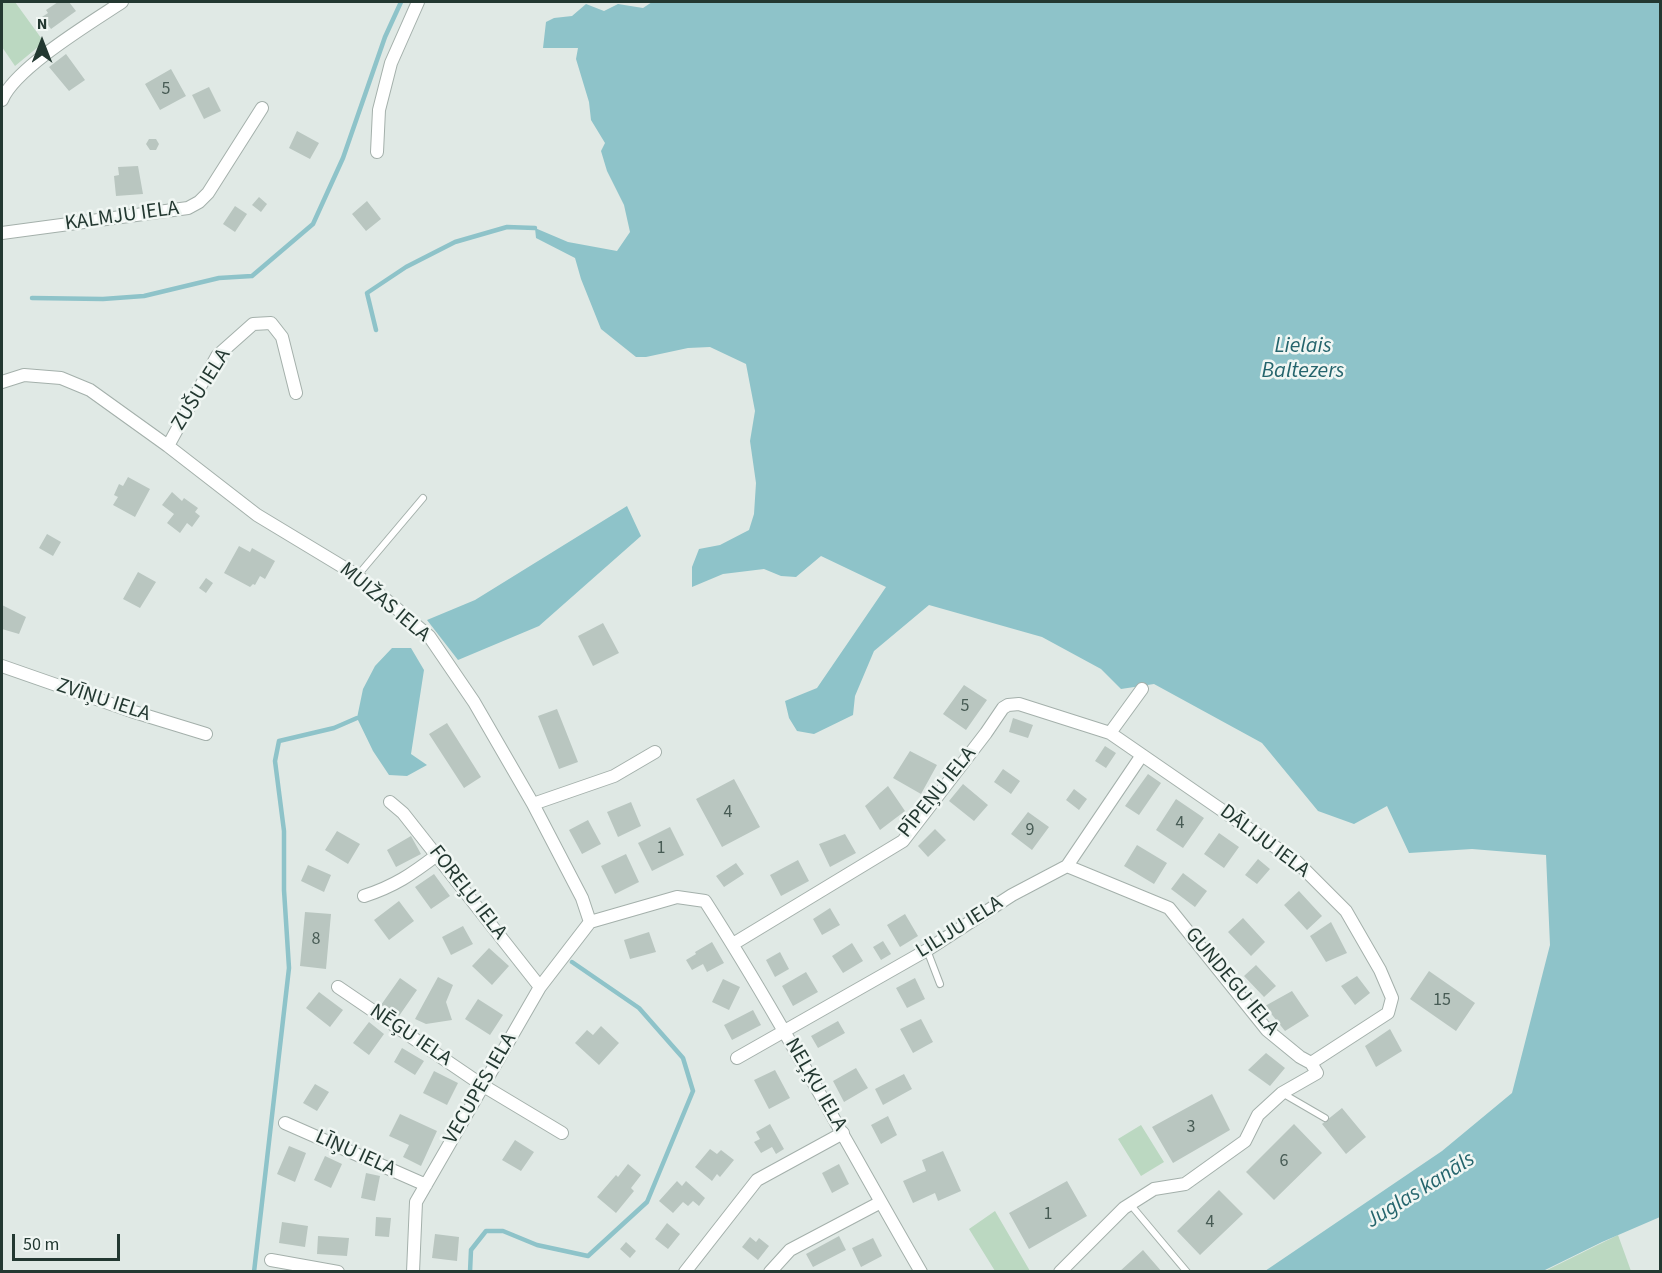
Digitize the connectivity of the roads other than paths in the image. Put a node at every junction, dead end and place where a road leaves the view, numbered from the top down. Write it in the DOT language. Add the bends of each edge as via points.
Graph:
graph roads {
  1 [pos="122,2"];
  2 [pos="418,2"];
  3 [pos="2,100"];
  4 [pos="262,108"];
  5 [pos="377,152"];
  6 [pos="2,233"];
  7 [pos="2,382"];
  8 [pos="296,393"];
  9 [pos="168,446"];
  10 [pos="423,498"];
  11 [pos="358,576"];
  12 [pos="2,666"];
  13 [pos="1142,689"];
  14 [pos="1110,733"];
  15 [pos="206,734"];
  16 [pos="655,752"];
  17 [pos="1142,755"];
  18 [pos="390,802"];
  19 [pos="533,804"];
  20 [pos="438,855"];
  21 [pos="1067,866"];
  22 [pos="364,896"];
  23 [pos="590,922"];
  24 [pos="733,944"];
  25 [pos="927,950"];
  26 [pos="940,984"];
  27 [pos="338,987"];
  28 [pos="540,987"];
  29 [pos="783,1032"];
  30 [pos="737,1058"];
  31 [pos="1311,1063"];
  32 [pos="482,1085"];
  33 [pos="1282,1093"];
  34 [pos="1325,1118"];
  35 [pos="285,1124"];
  36 [pos="562,1133"];
  37 [pos="843,1133"];
  38 [pos="426,1185"];
  39 [pos="881,1202"];
  40 [pos="1130,1204"];
  41 [pos="271,1260"];
  42 [pos="338,1272"];
  43 [pos="413,1272"];
  44 [pos="685,1272"];
  45 [pos="770,1272"];
  46 [pos="921,1272"];
  47 [pos="1060,1272"];
  48 [pos="1187,1272"];
  1 -- 3 [label="street" via="44,55 6,88"];
  2 -- 5 [label="street" via="391,63 379,110"];
  4 -- 6 [label="street, KALMJU IELA" via="208,193 188,208"];
  7 -- 9 [label="street, MUIŽAS IELA" via="24,375 61,378 90,390"];
  8 -- 9 [label="street, ZUŠU IELA" via="282,337 271,324 253,324 217,356"];
  9 -- 11 [label="street, MUIŽAS IELA" via="257,515"];
  10 -- 11 [label="lane"];
  11 -- 19 [label="street, MUIŽAS IELA" via="429,636 474,702"];
  12 -- 15 [label="street, ZVĪŅU IELA"];
  13 -- 14 [label="street"];
  14 -- 17 [label="street, PĪPEŅU IELA"];
  14 -- 24 [label="street, PĪPEŅU IELA" via="1019,704 1008,705 903,841"];
  16 -- 19 [label="street" via="614,776"];
  17 -- 21 [label="street, LILIJU IELA"];
  17 -- 31 [label="street, DĀLIJU IELA" via="1297,862 1346,911 1380,970 1392,998 1388,1013"];
  18 -- 20 [label="street, FOREĻU IELA"];
  19 -- 23 [label="street, MUIŽAS IELA" via="582,898"];
  20 -- 22 [label="street" via="408,877"];
  20 -- 28 [label="street, FOREĻU IELA"];
  21 -- 25 [label="street, LILIJU IELA" via="1012,895"];
  21 -- 31 [label="street, GUNDEGU IELA" via="1169,908 1267,1030"];
  23 -- 24 [label="street, NEĻĶU IELA" via="677,897 705,901"];
  23 -- 28 [label="street, VECUPES IELA"];
  24 -- 29 [label="street, NEĻĶU IELA"];
  25 -- 26 [label="lane"];
  25 -- 29 [label="street, LILIJU IELA"];
  27 -- 32 [label="street, NĒĢU IELA"];
  28 -- 32 [label="street, VECUPES IELA"];
  29 -- 30 [label="street, LILIJU IELA"];
  29 -- 37 [label="street, NEĻĶU IELA"];
  31 -- 33 [label="street" via="1317,1072"];
  32 -- 36 [label="street, NĒĢU IELA"];
  32 -- 38 [label="street, VECUPES IELA"];
  33 -- 34 [label="lane"];
  33 -- 40 [label="street" via="1258,1114 1245,1141 1185,1184 1155,1189"];
  35 -- 38 [label="street, LĪŅU IELA"];
  37 -- 39 [label="street, NEĻĶU IELA"];
  37 -- 44 [label="street" via="756,1180"];
  38 -- 43 [label="street, VECUPES IELA" via="416,1202"];
  39 -- 45 [label="street" via="790,1250"];
  39 -- 46 [label="street, NEĻĶU IELA"];
  40 -- 47 [label="street"];
  40 -- 48 [label="lane"];
  41 -- 42 [label="street"];
}
